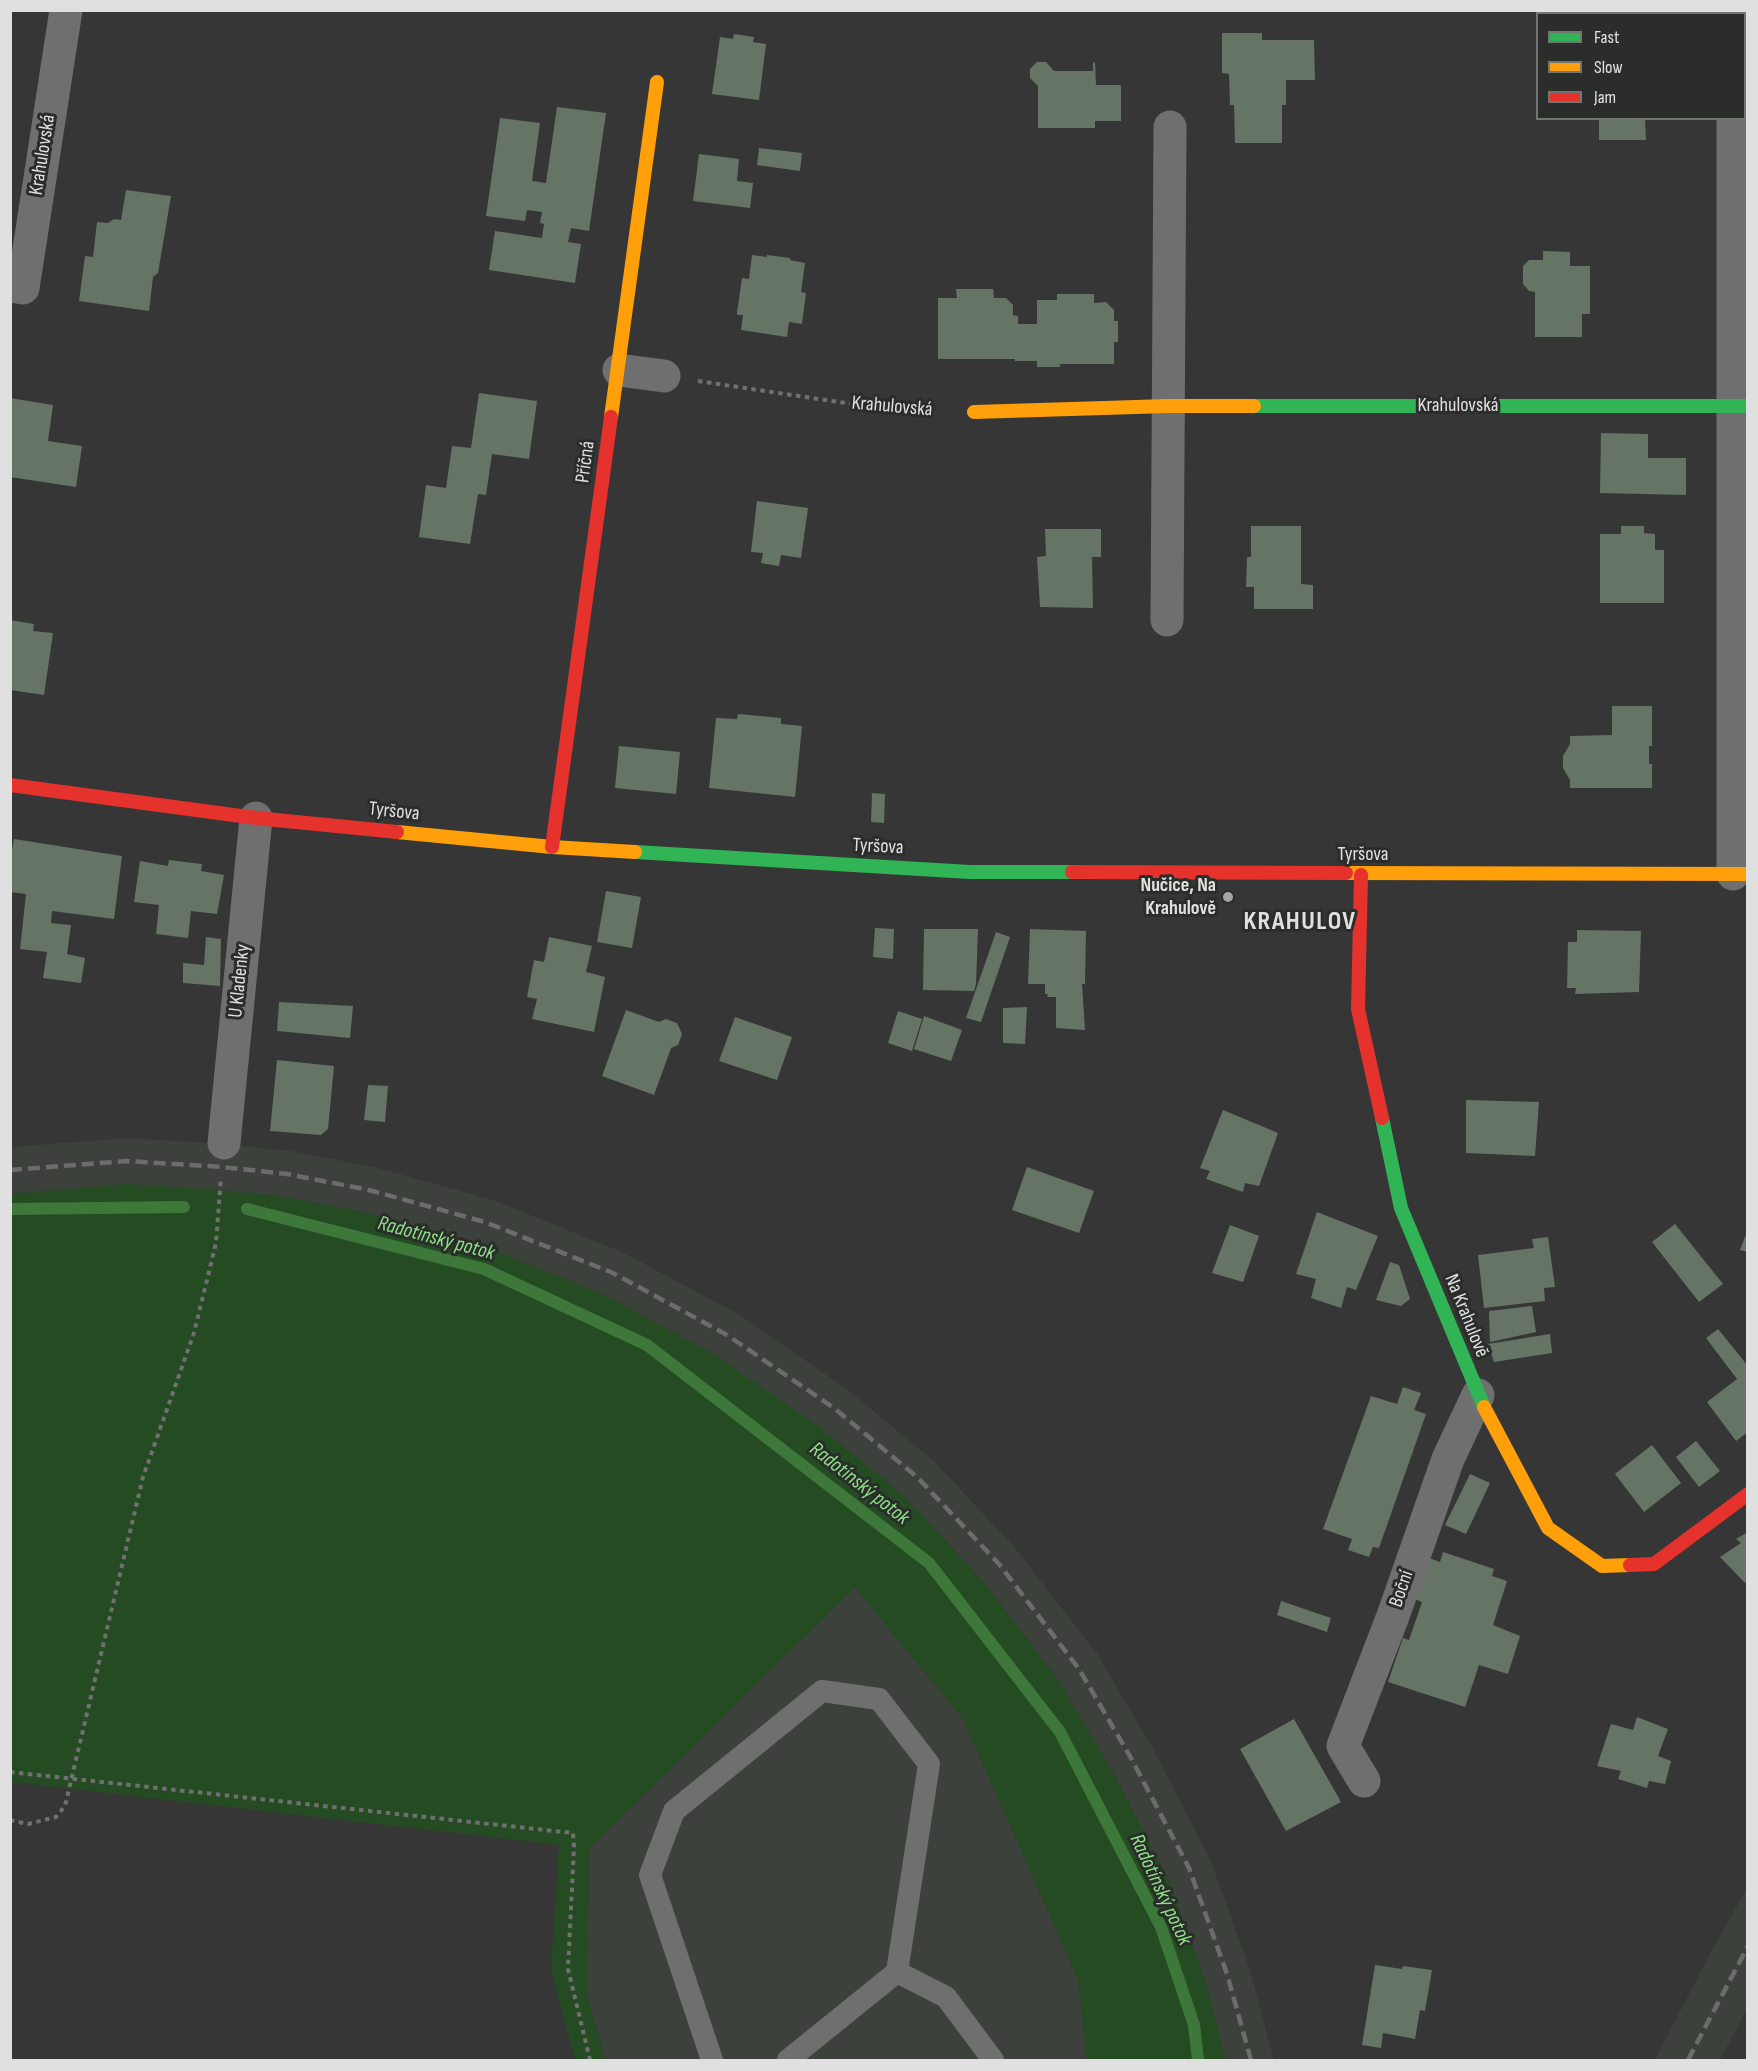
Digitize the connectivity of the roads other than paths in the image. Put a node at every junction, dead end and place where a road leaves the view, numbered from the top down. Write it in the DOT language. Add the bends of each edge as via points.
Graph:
graph roads {
  1 [pos="66,10"];
  2 [pos="657,82"];
  3 [pos="1732,120"];
  4 [pos="1170,127"];
  5 [pos="10,286"];
  6 [pos="618,370"];
  7 [pos="664,376"];
  8 [pos="1168,406"];
  9 [pos="1740,406"];
  10 [pos="974,412"];
  11 [pos="1167,620"];
  12 [pos="10,785"];
  13 [pos="256,818"];
  14 [pos="552,847"];
  15 [pos="1361,874"];
  16 [pos="1740,874"];
  17 [pos="224,1143"];
  18 [pos="1478,1395"];
  19 [pos="1748,1494"];
  20 [pos="1364,1781"];
  21 [pos="897,1972"];
  22 [pos="712,2061"];
  23 [pos="788,2061"];
  24 [pos="993,2061"];
  1 -- 5 [label="street, Krahulovská" via="23,288"];
  2 -- 6 [label="street, Příčná"];
  3 -- 9 [label="street"];
  4 -- 8 [label="street"];
  6 -- 7 [label="street"];
  6 -- 14 [label="street, Příčná"];
  8 -- 9 [label="street, Krahulovská"];
  8 -- 10 [label="street, Krahulovská"];
  8 -- 11 [label="street"];
  9 -- 16 [label="street"];
  12 -- 13 [label="street, Tyršova"];
  13 -- 14 [label="street, Tyršova"];
  13 -- 17 [label="street, U Kladenky"];
  14 -- 15 [label="street, Tyršova" via="970,872"];
  15 -- 16 [label="street, Tyršova"];
  15 -- 18 [label="street, Na Krahulově" via="1358,1010 1401,1208"];
  18 -- 19 [label="street, Na Krahulově" via="1548,1528 1602,1566 1654,1564"];
  18 -- 20 [label="street, Boční" via="1448,1459 1343,1746"];
  21 -- 22 [label="lane" via="929,1764 879,1699 822,1691 674,1811 650,1875"];
  21 -- 23 [label="lane"];
  21 -- 24 [label="lane" via="946,1997"];
}
